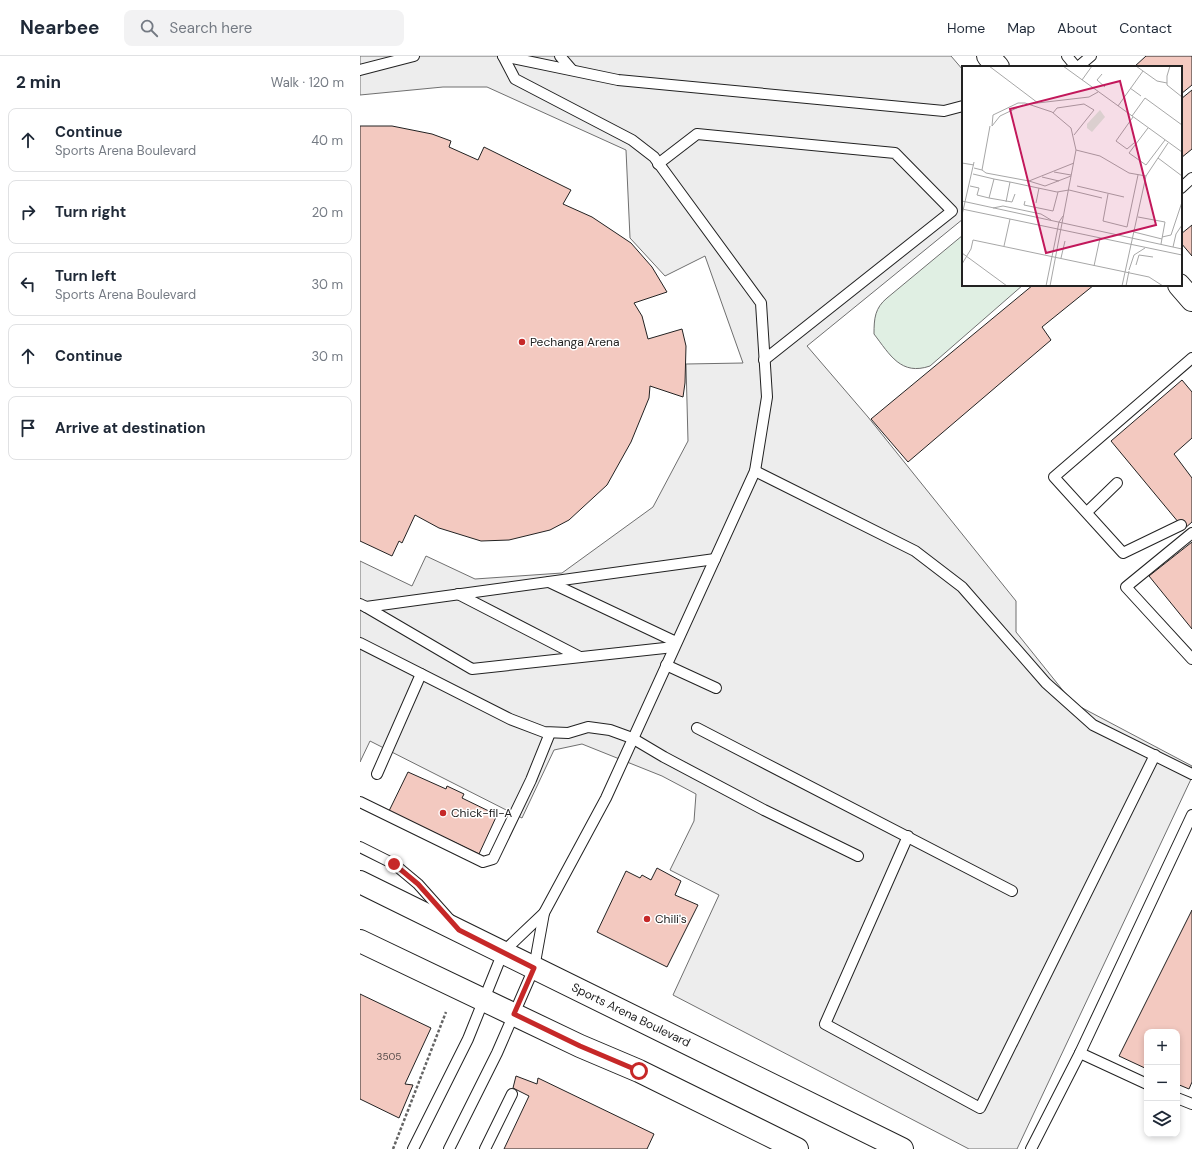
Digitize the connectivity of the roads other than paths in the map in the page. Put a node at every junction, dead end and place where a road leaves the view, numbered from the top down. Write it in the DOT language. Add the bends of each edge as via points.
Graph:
graph roads {
  1 [pos="414,56"];
  2 [pos="503,56"];
  3 [pos="560,56"];
  4 [pos="988,56"];
  5 [pos="1067,56"];
  6 [pos="1091,56"];
  7 [pos="997,66"];
  8 [pos="1076,66"];
  9 [pos="1078,66"];
  10 [pos="360,70"];
  11 [pos="572,70"];
  12 [pos="962,106"];
  13 [pos="658,164"];
  14 [pos="1192,178"];
  15 [pos="1182,187"];
  16 [pos="1180,286"];
  17 [pos="1192,300"];
  18 [pos="1192,358"];
  19 [pos="764,360"];
  20 [pos="755,471"];
  21 [pos="1117,483"];
  22 [pos="1087,512"];
  23 [pos="1180,525"];
  24 [pos="1192,533"];
  25 [pos="715,558"];
  26 [pos="549,582"];
  27 [pos="458,594"];
  28 [pos="363,606"];
  29 [pos="360,644"];
  30 [pos="675,644"];
  31 [pos="580,657"];
  32 [pos="1192,659"];
  33 [pos="666,665"];
  34 [pos="421,674"];
  35 [pos="716,688"];
  36 [pos="697,728"];
  37 [pos="550,733"];
  38 [pos="632,738"];
  39 [pos="1155,755"];
  40 [pos="377,774"];
  41 [pos="1192,774"];
  42 [pos="360,802"];
  43 [pos="1192,814"];
  44 [pos="908,836"];
  45 [pos="360,847"];
  46 [pos="858,856"];
  47 [pos="360,882"];
  48 [pos="1012,891"];
  49 [pos="544,913"];
  50 [pos="459,930"];
  51 [pos="360,941"];
  52 [pos="503,952"];
  53 [pos="534,968"];
  54 [pos="483,999"];
  55 [pos="514,1014"];
  56 [pos="1080,1053"];
  57 [pos="1144,1083"];
  58 [pos="512,1094"];
  59 [pos="1180,1099"];
  60 [pos="1192,1104"];
  61 [pos="413,1149"];
  62 [pos="449,1149"];
  63 [pos="485,1149"];
  64 [pos="797,1149"];
  65 [pos="902,1149"];
  66 [pos="1030,1149"];
  1 -- 10 [label="lane"];
  2 -- 11 [label="lane"];
  2 -- 13 [label="lane" via="515,79 632,140 654,157"];
  3 -- 11 [label="lane"];
  4 -- 7 [label="main road"];
  5 -- 8 [label="lane"];
  6 -- 9 [label="lane"];
  11 -- 12 [label="lane" via="618,80 944,111"];
  13 -- 19 [label="lane" via="761,303"];
  13 -- 19 [label="lane" via="697,134 895,153 952,211"];
  14 -- 15 [label="lane"];
  16 -- 17 [label="main road"];
  18 -- 22 [label="lane" via="1054,477"];
  19 -- 20 [label="lane" via="767,397"];
  20 -- 25 [label="lane"];
  20 -- 39 [label="lane" via="916,551 962,587 1046,683 1093,725"];
  21 -- 22 [label="lane"];
  22 -- 23 [label="lane" via="1123,553"];
  24 -- 32 [label="lane" via="1126,587"];
  25 -- 26 [label="lane"];
  25 -- 30 [label="lane"];
  26 -- 27 [label="lane"];
  26 -- 30 [label="lane"];
  27 -- 28 [label="lane"];
  27 -- 31 [label="lane"];
  28 -- 31 [label="lane" via="472,669"];
  29 -- 34 [label="lane"];
  30 -- 31 [label="lane"];
  30 -- 33 [label="lane"];
  33 -- 35 [label="lane"];
  33 -- 38 [label="lane"];
  34 -- 37 [label="lane" via="510,719"];
  34 -- 40 [label="lane"];
  36 -- 44 [label="lane"];
  37 -- 38 [label="lane" via="568,733 588,727 610,730"];
  37 -- 42 [label="lane" via="532,780 493,859 483,862"];
  38 -- 46 [label="lane" via="764,810"];
  38 -- 49 [label="lane" via="606,798"];
  39 -- 41 [label="lane"];
  39 -- 44 [label="lane" via="980,1108 825,1024"];
  43 -- 56 [label="lane"];
  44 -- 48 [label="lane"];
  45 -- 50 [label="lane" via="394,864 418,884"];
  47 -- 50 [label="main road, Sports Arena Boulevard"];
  49 -- 52 [label="lane"];
  49 -- 53 [label="lane"];
  50 -- 52 [label="main road, Sports Arena Boulevard"];
  51 -- 54 [label="main road"];
  52 -- 53 [label="main road, Sports Arena Boulevard"];
  52 -- 54 [label="lane"];
  53 -- 55 [label="lane"];
  53 -- 65 [label="main road, Sports Arena Boulevard"];
  54 -- 55 [label="main road"];
  54 -- 61 [label="lane" via="468,1039"];
  55 -- 62 [label="lane"];
  55 -- 64 [label="main road" via="639,1071 768,1139"];
  56 -- 57 [label="lane"];
  56 -- 66 [label="lane"];
  58 -- 63 [label="lane"];
  59 -- 60 [label="lane"];
}
